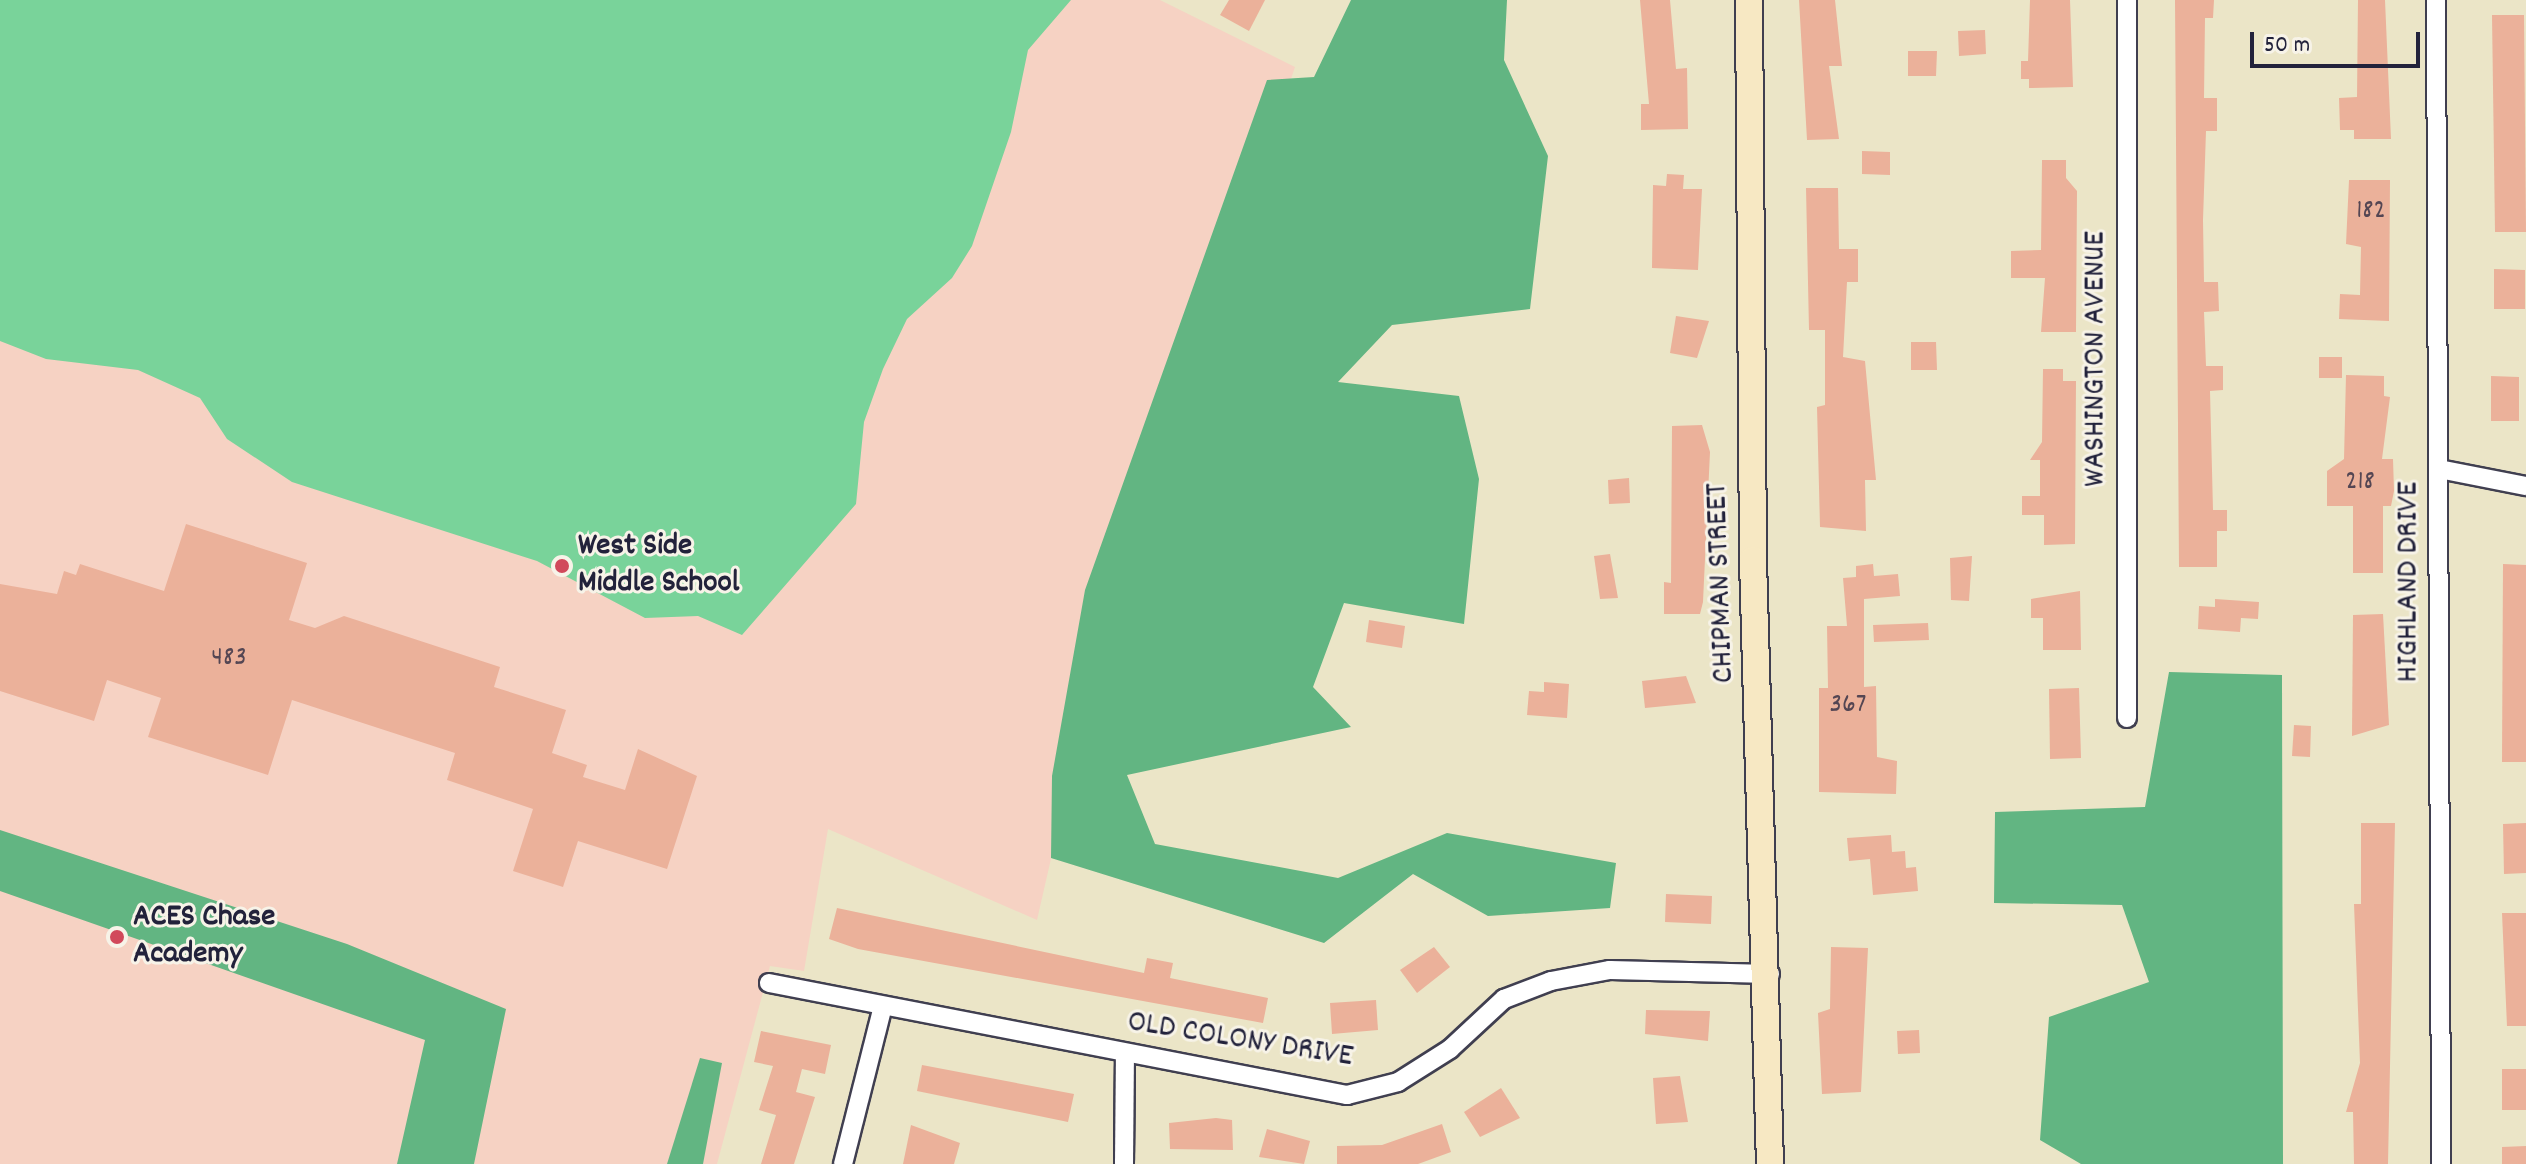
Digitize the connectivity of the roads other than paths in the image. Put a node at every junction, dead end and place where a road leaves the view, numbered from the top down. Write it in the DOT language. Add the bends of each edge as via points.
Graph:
graph roads {
  1 [pos="1749,0"];
  2 [pos="2127,0"];
  3 [pos="2436,0"];
  4 [pos="2439,469"];
  5 [pos="2526,486"];
  6 [pos="2127,718"];
  7 [pos="1770,974"];
  8 [pos="769,983"];
  9 [pos="882,1010"];
  10 [pos="1125,1053"];
  11 [pos="843,1164"];
  12 [pos="1124,1164"];
  13 [pos="1770,1164"];
  14 [pos="2441,1164"];
  1 -- 7 [label="street, CHIPMAN STREET" via="1753,560"];
  2 -- 6 [label="street, WASHINGTON AVENUE"];
  3 -- 4 [label="street, HIGHLAND DRIVE"];
  4 -- 5 [label="street"];
  4 -- 14 [label="street, HIGHLAND DRIVE"];
  7 -- 10 [label="street, OLD COLONY DRIVE" via="1610,970 1551,981 1504,999 1450,1049 1398,1082 1347,1095"];
  7 -- 13 [label="street, CHIPMAN STREET"];
  8 -- 9 [label="street, OLD COLONY DRIVE"];
  9 -- 10 [label="street, OLD COLONY DRIVE"];
  9 -- 11 [label="street"];
  10 -- 12 [label="street"];
}
